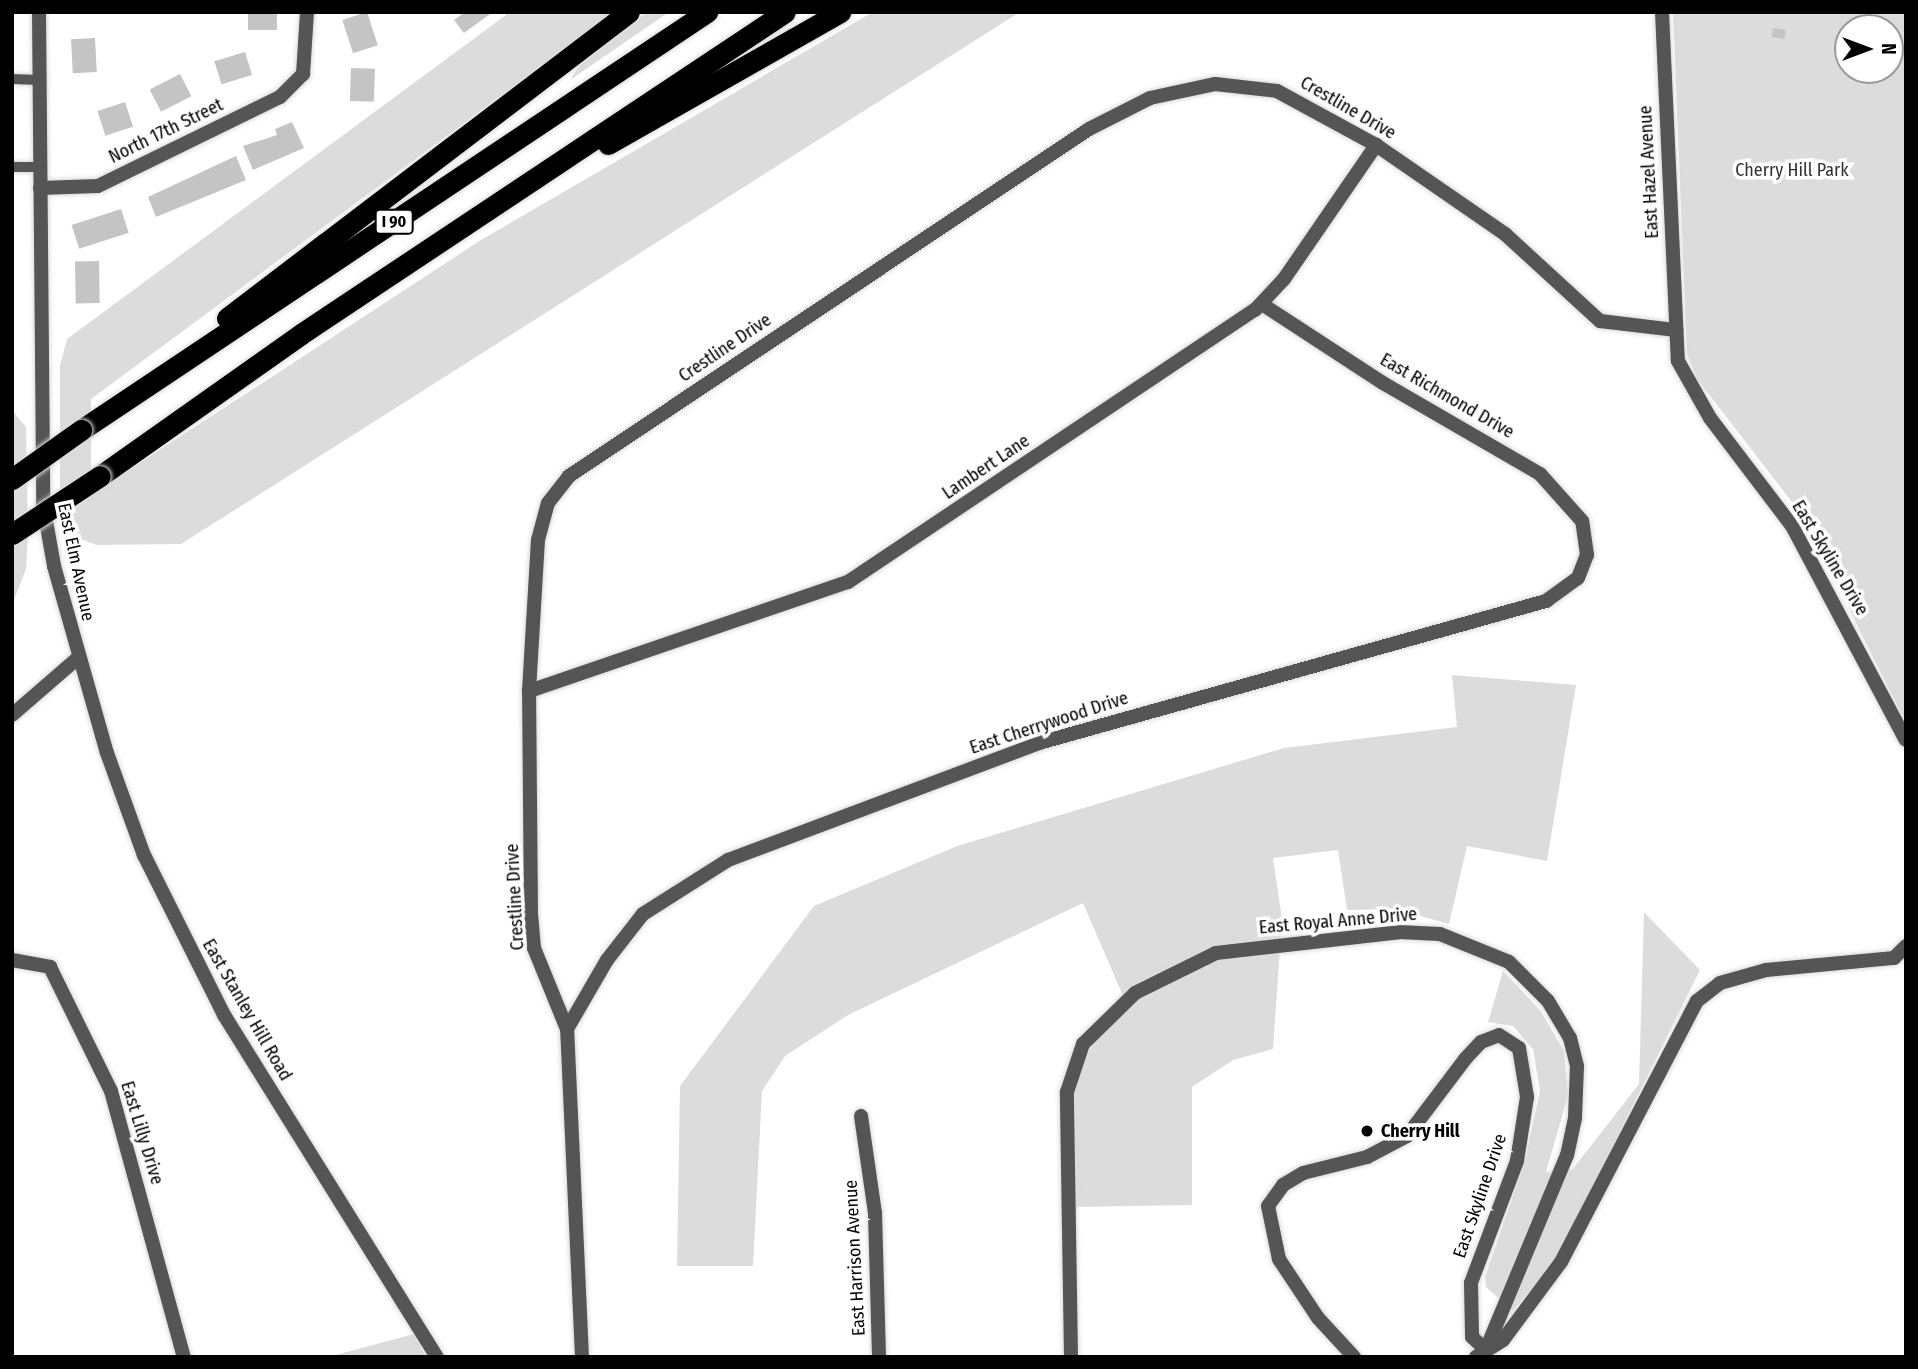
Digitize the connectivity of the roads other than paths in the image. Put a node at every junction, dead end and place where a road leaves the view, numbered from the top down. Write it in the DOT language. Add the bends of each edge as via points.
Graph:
graph roads {
  1 [pos="39,12"];
  2 [pos="307,12"];
  3 [pos="629,12"];
  4 [pos="707,12"];
  5 [pos="785,12"];
  6 [pos="840,12"];
  7 [pos="1662,12"];
  8 [pos="12,79"];
  9 [pos="39,80"];
  10 [pos="1376,145"];
  11 [pos="12,166"];
  12 [pos="40,167"];
  13 [pos="40,188"];
  14 [pos="486,210"];
  15 [pos="1262,304"];
  16 [pos="1676,330"];
  17 [pos="134,395"];
  18 [pos="12,479"];
  19 [pos="12,534"];
  20 [pos="1587,543"];
  21 [pos="79,657"];
  22 [pos="529,691"];
  23 [pos="12,715"];
  24 [pos="1906,740"];
  25 [pos="1906,946"];
  26 [pos="12,960"];
  27 [pos="567,1029"];
  28 [pos="862,1116"];
  29 [pos="1481,1353"];
  30 [pos="184,1357"];
  31 [pos="437,1357"];
  32 [pos="582,1357"];
  33 [pos="879,1357"];
  34 [pos="1070,1357"];
  35 [pos="1354,1357"];
  1 -- 9 [label="street, East Elm Avenue"];
  2 -- 13 [label="street, North 17th Street" via="307,58 299,81 280,97 98,186"];
  3 -- 17 [label="highway, I 90" via="222,322"];
  4 -- 17 [label="highway, I 90"];
  5 -- 14 [label="highway, I 90"];
  6 -- 14 [label="highway"];
  7 -- 16 [label="street, East Hazel Avenue"];
  8 -- 9 [label="lane"];
  9 -- 12 [label="street, East Elm Avenue"];
  10 -- 15 [label="street, Lambert Lane"];
  10 -- 16 [label="street, Crestline Drive" via="1505,234 1600,321"];
  10 -- 22 [label="street, Crestline Drive" via="1299,101 1239,84 1173,91 1088,129 569,476 541,522"];
  11 -- 12 [label="lane"];
  12 -- 13 [label="street, East Elm Avenue"];
  13 -- 21 [label="street, East Elm Avenue" via="43,504"];
  14 -- 19 [label="highway, I 90, bridge"];
  15 -- 20 [label="street, East Richmond Drive" via="1383,383 1540,474 1571,502"];
  15 -- 22 [label="street, Lambert Lane" via="848,582"];
  16 -- 24 [label="street, East Skyline Drive" via="1678,361 1693,393 1792,526"];
  17 -- 18 [label="highway, I 90, bridge"];
  20 -- 27 [label="street, East Cherrywood Drive" via="1578,578 1546,601 1039,743 728,860 643,914 607,960"];
  21 -- 23 [label="street"];
  21 -- 31 [label="street, East Stanley Hill Road" via="117,785 161,894 225,1015"];
  22 -- 27 [label="street, Crestline Drive" via="534,948"];
  25 -- 29 [label="street" via="1894,958 1766,970 1720,983 1697,1001 1678,1029 1601,1192 1561,1262 1503,1340"];
  26 -- 30 [label="street, East Lilly Drive" via="50,967 111,1091"];
  27 -- 32 [label="street, Crestline Drive"];
  28 -- 33 [label="street, East Harrison Avenue" via="875,1213"];
  29 -- 34 [label="street, East Royal Anne Drive" via="1567,1155 1575,1118 1577,1066 1570,1038 1549,1001 1508,962 1440,934 1399,932 1205,957 1135,993 1083,1044 1067,1092"];
  29 -- 35 [label="street, East Skyline Drive" via="1472,1337 1471,1283 1517,1161 1527,1097 1520,1048 1499,1035 1481,1042 1466,1058 1407,1136 1367,1157 1303,1173 1283,1185 1268,1206 1279,1259 1318,1318"];
}
